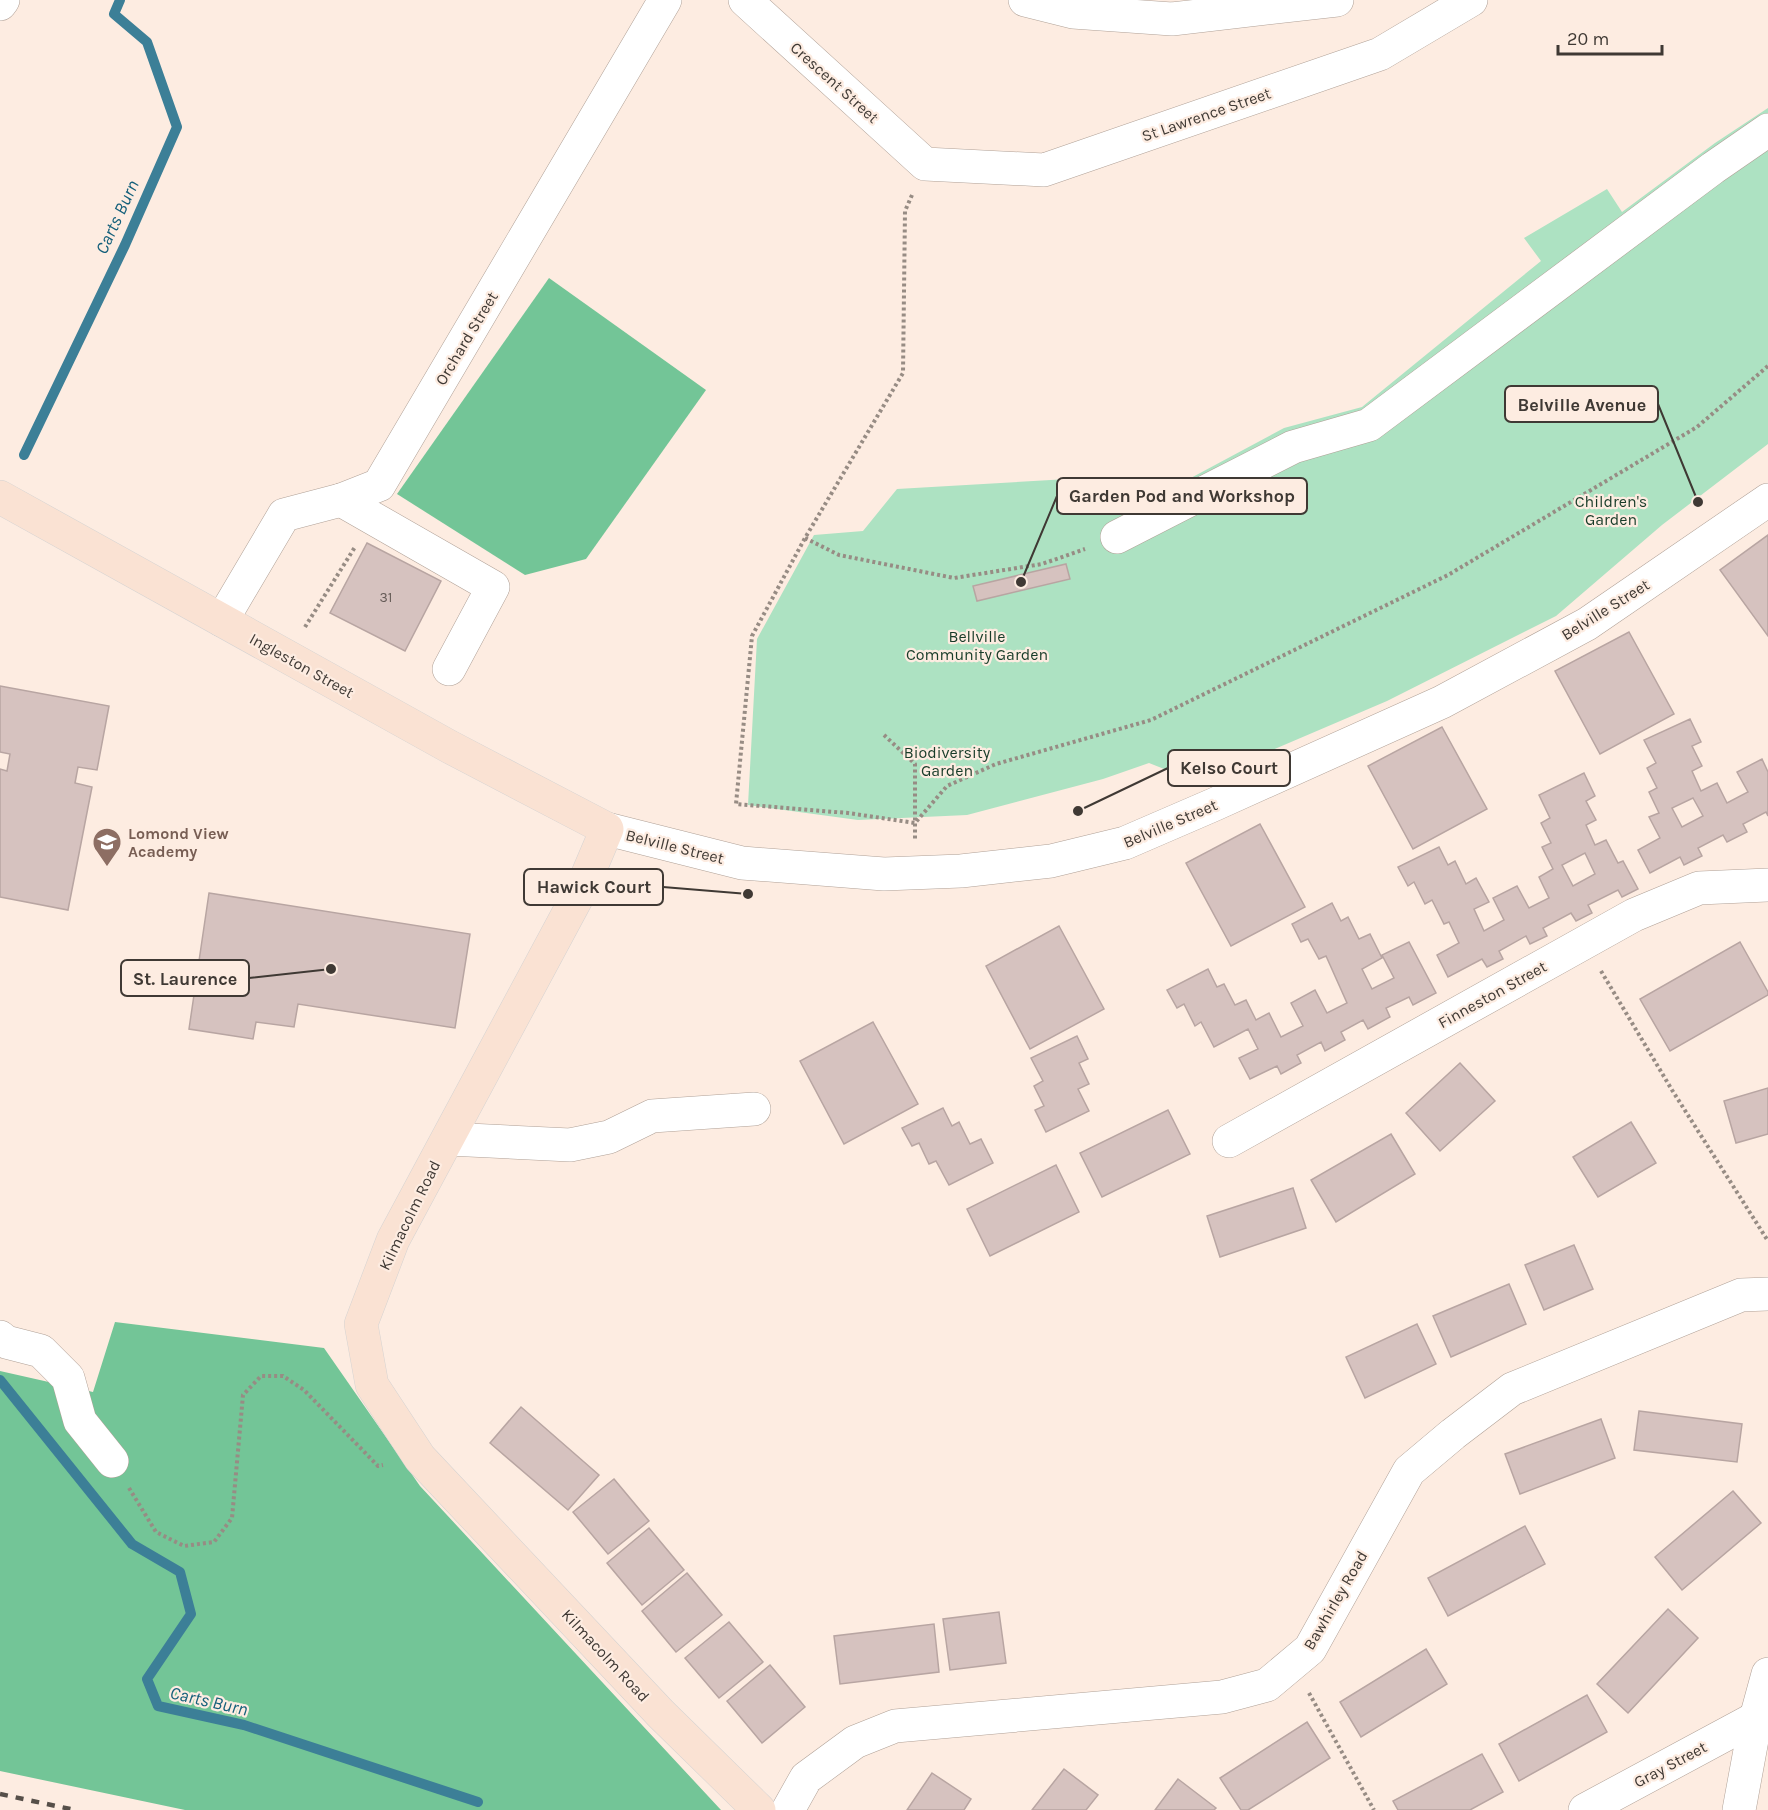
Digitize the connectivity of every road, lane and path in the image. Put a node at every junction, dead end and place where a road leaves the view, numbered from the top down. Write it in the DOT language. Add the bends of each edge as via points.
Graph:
graph roads {
  1 [pos="665,0"];
  2 [pos="745,0"];
  3 [pos="1025,0"];
  4 [pos="1337,0"];
  5 [pos="1471,0"];
  6 [pos="1172,9"];
  7 [pos="1768,130"];
  8 [pos="926,164"];
  9 [pos="1768,366"];
  10 [pos="0,497"];
  11 [pos="1768,500"];
  12 [pos="355,507"];
  13 [pos="1116,537"];
  14 [pos="805,538"];
  15 [pos="222,620"];
  16 [pos="286,656"];
  17 [pos="449,669"];
  18 [pos="884,735"];
  19 [pos="915,823"];
  20 [pos="607,829"];
  21 [pos="915,873"];
  22 [pos="1768,885"];
  23 [pos="1584,943"];
  24 [pos="754,1109"];
  25 [pos="448,1139"];
  26 [pos="1229,1141"];
  27 [pos="1768,1241"];
  28 [pos="1768,1294"];
  29 [pos="0,1337"];
  30 [pos="420,1458"];
  31 [pos="112,1461"];
  32 [pos="1292,1664"];
  33 [pos="1768,1674"];
  34 [pos="1756,1718"];
  35 [pos="759,1810"];
  36 [pos="788,1810"];
  37 [pos="1374,1810"];
  38 [pos="1585,1810"];
  39 [pos="1739,1810"];
  1 -- 12 [label="street, Orchard Street" via="379,484"];
  2 -- 8 [label="street, Crescent Street"];
  3 -- 6 [label="street" via="1073,12"];
  4 -- 6 [label="street"];
  5 -- 8 [label="street, St Lawrence Street" via="1380,54 1044,170"];
  7 -- 13 [label="street" via="1369,425 1293,447"];
  8 -- 14 [label="path" via="905,211 903,373"];
  9 -- 19 [label="path" via="1697,427 1448,575 1151,720 996,764 947,786"];
  10 -- 15 [label="main road, Ingleston Street"];
  11 -- 21 [label="street, Belville Street" via="1587,624 1442,702 1213,805 1125,843 1051,861 961,872"];
  12 -- 15 [label="street, Orchard Street" via="284,515"];
  12 -- 16 [label="path" via="354,547"];
  12 -- 17 [label="street" via="493,587"];
  13 -- 14 [label="path" via="1042,564 954,578 839,555"];
  14 -- 19 [label="path" via="752,636 736,804"];
  15 -- 16 [label="main road, Ingleston Street"];
  16 -- 20 [label="main road, Ingleston Street"];
  18 -- 19 [label="path" via="915,764"];
  19 -- 21 [label="path"];
  20 -- 21 [label="street, Belville Street" via="742,863"];
  20 -- 25 [label="main road, Kilmacolm Road" via="582,888"];
  22 -- 23 [label="street, Finneston Street" via="1699,888 1634,915"];
  23 -- 26 [label="street, Finneston Street"];
  23 -- 27 [label="path"];
  24 -- 25 [label="street" via="652,1116 609,1137 570,1145"];
  25 -- 30 [label="main road, Kilmacolm Road" via="393,1240 361,1324 372,1385"];
  28 -- 32 [label="street, Bawhirley Road" via="1741,1295 1512,1389 1453,1434 1408,1470 1310,1649"];
  29 -- 31 [label="street" via="41,1351 68,1378 80,1420"];
  30 -- 31 [label="path" via="378,1466 304,1390 283,1376 261,1376 243,1395 232,1518 214,1542 184,1546 156,1532"];
  30 -- 35 [label="main road, Kilmacolm Road" via="661,1714"];
  32 -- 36 [label="street, Bawhirley Road" via="1267,1685 1222,1697 896,1726 855,1742 806,1778"];
  32 -- 37 [label="path"];
  33 -- 34 [label="street"];
  34 -- 38 [label="street, Gray Street"];
  34 -- 39 [label="street"];
}
